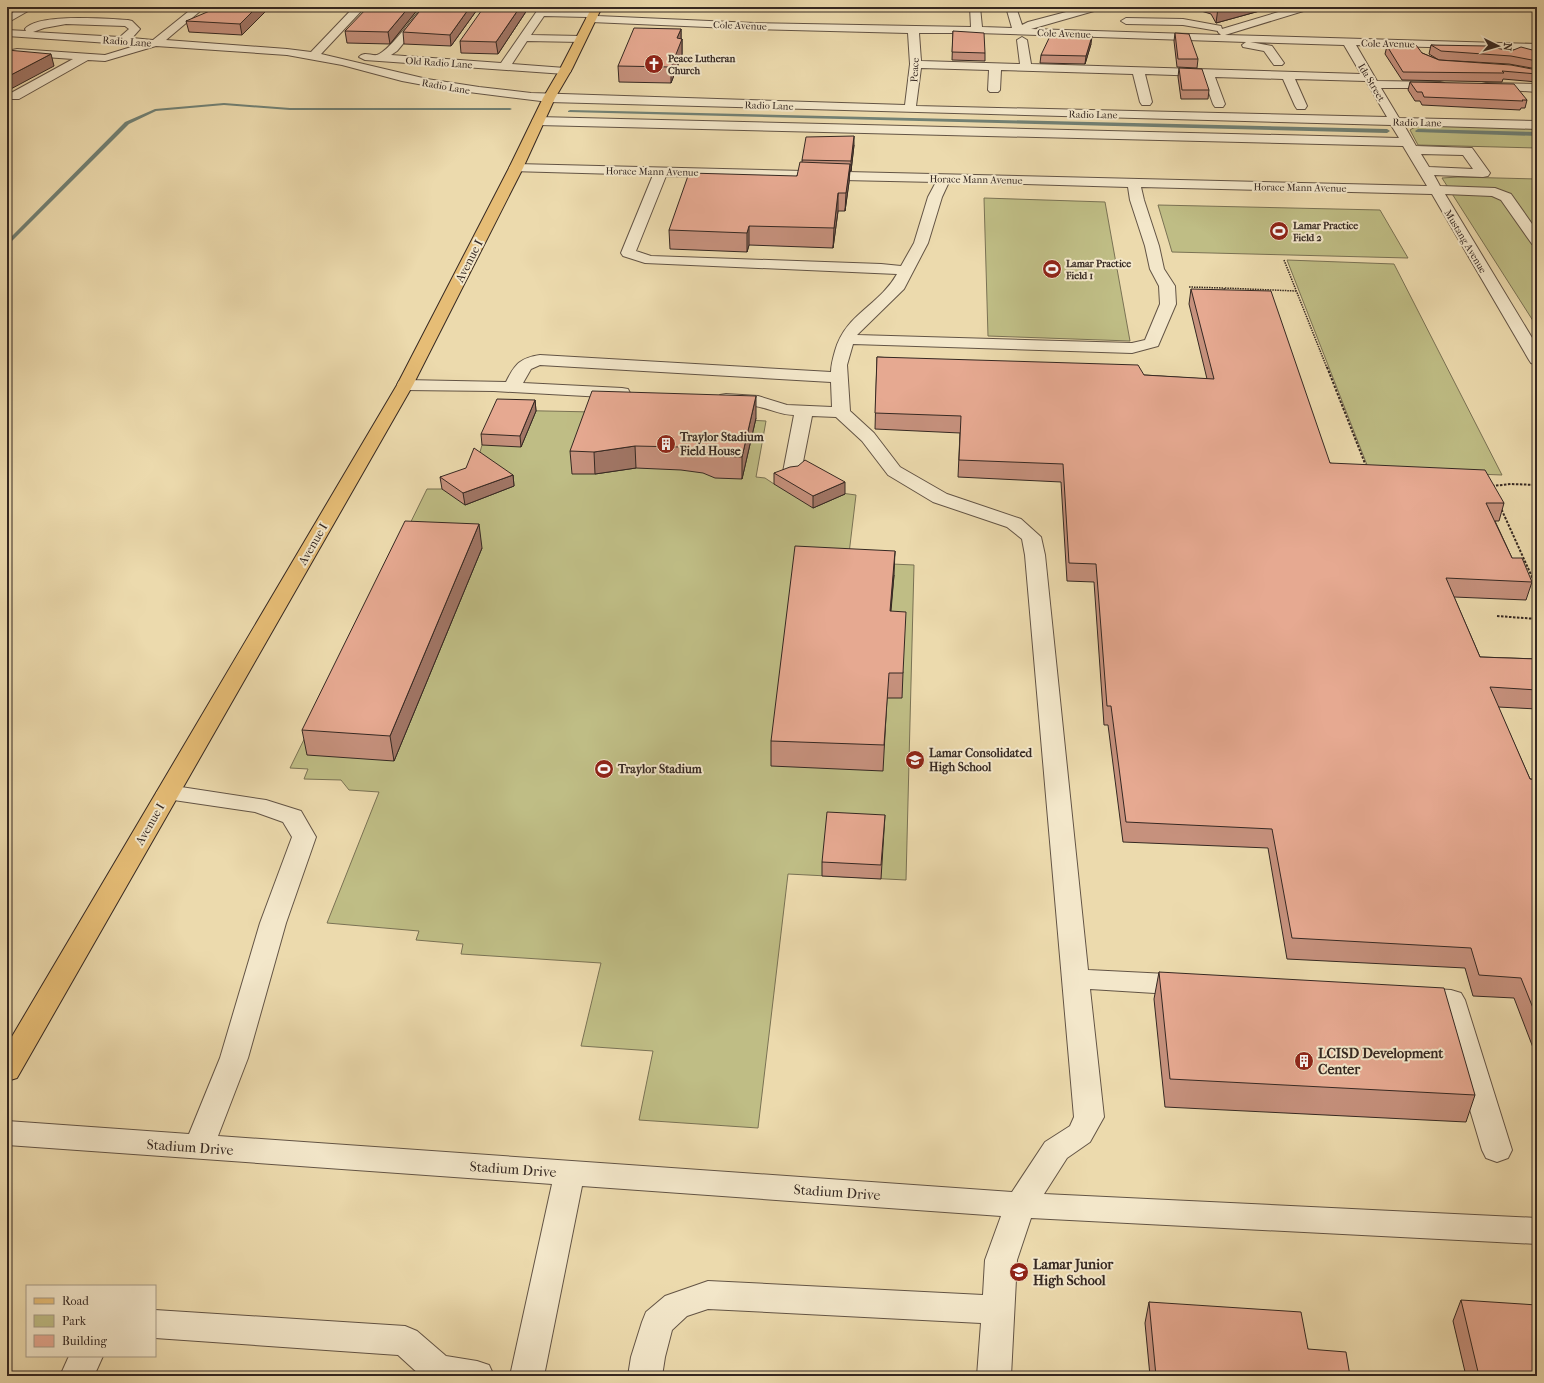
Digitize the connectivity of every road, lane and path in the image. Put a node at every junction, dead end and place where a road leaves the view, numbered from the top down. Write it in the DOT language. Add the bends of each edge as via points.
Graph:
graph roads {
  1 [pos="30,7"];
  2 [pos="200,7"];
  3 [pos="360,7"];
  4 [pos="975,7"];
  5 [pos="1011,7"];
  6 [pos="1097,7"];
  7 [pos="1306,7"];
  8 [pos="425,10"];
  9 [pos="594,14"];
  10 [pos="7,20"];
  11 [pos="1121,20"];
  12 [pos="913,30"];
  13 [pos="977,30"];
  14 [pos="1228,31"];
  15 [pos="7,33"];
  16 [pos="19,34"];
  17 [pos="1100,34"];
  18 [pos="1020,35"];
  19 [pos="524,38"];
  20 [pos="1206,38"];
  21 [pos="581,39"];
  22 [pos="123,41"];
  23 [pos="1348,42"];
  24 [pos="156,43"];
  25 [pos="1537,47"];
  26 [pos="7,54"];
  27 [pos="314,55"];
  28 [pos="85,57"];
  29 [pos="380,58"];
  30 [pos="506,63"];
  31 [pos="1278,63"];
  32 [pos="916,64"];
  33 [pos="995,66"];
  34 [pos="1026,67"];
  35 [pos="565,71"];
  36 [pos="1138,71"];
  37 [pos="1208,73"];
  38 [pos="1288,76"];
  39 [pos="1371,81"];
  40 [pos="1452,86"];
  41 [pos="1476,86"];
  42 [pos="1537,88"];
  43 [pos="994,90"];
  44 [pos="15,96"];
  45 [pos="549,98"];
  46 [pos="1146,102"];
  47 [pos="1219,104"];
  48 [pos="1301,106"];
  49 [pos="910,109"];
  50 [pos="538,121"];
  51 [pos="1396,122"];
  52 [pos="1537,125"];
  53 [pos="1410,146"];
  54 [pos="516,168"];
  55 [pos="1425,171"];
  56 [pos="661,172"];
  57 [pos="944,179"];
  58 [pos="1134,183"];
  59 [pos="1436,190"];
  60 [pos="1537,241"];
  61 [pos="1284,260"];
  62 [pos="906,271"];
  63 [pos="1167,286"];
  64 [pos="1224,288"];
  65 [pos="1296,291"];
  66 [pos="1226,295"];
  67 [pos="846,339"];
  68 [pos="1537,360"];
  69 [pos="840,378"];
  70 [pos="405,385"];
  71 [pos="512,387"];
  72 [pos="639,394"];
  73 [pos="710,398"];
  74 [pos="804,411"];
  75 [pos="841,412"];
  76 [pos="792,472"];
  77 [pos="1368,472"];
  78 [pos="1537,485"];
  79 [pos="1494,492"];
  80 [pos="1497,499"];
  81 [pos="1537,588"];
  82 [pos="1497,616"];
  83 [pos="1537,619"];
  84 [pos="168,793"];
  85 [pos="1076,979"];
  86 [pos="1211,986"];
  87 [pos="1395,997"];
  88 [pos="7,1070"];
  89 [pos="7,1133"];
  90 [pos="198,1147"];
  91 [pos="1497,1150"];
  92 [pos="570,1173"];
  93 [pos="1020,1205"];
  94 [pos="1537,1231"];
  95 [pos="998,1310"];
  96 [pos="156,1324"];
  97 [pos="86,1357"];
  98 [pos="77,1376"];
  99 [pos="477,1376"];
  100 [pos="527,1376"];
  101 [pos="645,1376"];
  102 [pos="994,1376"];
  1 -- 10 [label="street"];
  2 -- 24 [label="street"];
  3 -- 27 [label="street"];
  4 -- 13 [label="street"];
  5 -- 18 [label="street"];
  6 -- 18 [label="street" via="1032,24"];
  7 -- 14 [label="street"];
  8 -- 29 [label="street" via="394,48"];
  9 -- 12 [label="street, Cole Avenue"];
  9 -- 19 [label="street, Cole Avenue" via="541,13"];
  9 -- 21 [label="main road, Avenue I"];
  11 -- 14 [label="street" via="1178,20"];
  12 -- 13 [label="street, Cole Avenue"];
  12 -- 32 [label="street, Peace"];
  13 -- 18 [label="street, Cole Avenue"];
  14 -- 20 [label="street"];
  15 -- 16 [label="street, Radio Lane"];
  16 -- 22 [label="street, Radio Lane"];
  16 -- 22 [label="street" via="43,24 60,21 128,23 135,30"];
  17 -- 18 [label="street, Cole Avenue"];
  17 -- 20 [label="street, Cole Avenue"];
  17 -- 31 [label="street" via="1102,42 1265,46"];
  18 -- 34 [label="street"];
  19 -- 21 [label="street"];
  19 -- 30 [label="street"];
  20 -- 23 [label="street, Cole Avenue"];
  21 -- 35 [label="main road, Avenue I"];
  22 -- 24 [label="street, Radio Lane"];
  23 -- 25 [label="street, Cole Avenue" via="1419,48"];
  23 -- 39 [label="street, Ida Street"];
  24 -- 27 [label="street, Radio Lane"];
  24 -- 28 [label="street" via="105,58"];
  26 -- 28 [label="street" via="17,52"];
  27 -- 29 [label="street, Old Radio Lane"];
  27 -- 45 [label="street, Radio Lane" via="433,84 499,94"];
  28 -- 44 [label="street"];
  29 -- 30 [label="street, Old Radio Lane" via="451,58"];
  30 -- 35 [label="street, Old Radio Lane"];
  32 -- 33 [label="street"];
  32 -- 49 [label="street, Peace"];
  33 -- 34 [label="street"];
  33 -- 43 [label="street"];
  34 -- 36 [label="street"];
  35 -- 45 [label="main road, Avenue I"];
  36 -- 37 [label="street"];
  36 -- 46 [label="street"];
  37 -- 38 [label="street"];
  37 -- 47 [label="street"];
  38 -- 39 [label="street"];
  38 -- 48 [label="street"];
  39 -- 40 [label="street"];
  39 -- 51 [label="street, Ida Street"];
  41 -- 42 [label="street"];
  45 -- 49 [label="street, Radio Lane"];
  45 -- 50 [label="main road, Avenue I"];
  49 -- 51 [label="street, Radio Lane"];
  50 -- 53 [label="street"];
  50 -- 54 [label="main road, Avenue I"];
  51 -- 52 [label="street, Radio Lane"];
  51 -- 53 [label="street, Mustang Avenue"];
  53 -- 55 [label="street, Mustang Avenue"];
  53 -- 55 [label="street" via="1467,151 1483,173"];
  54 -- 56 [label="street, Horace Mann Avenue"];
  54 -- 70 [label="main road, Avenue I"];
  55 -- 59 [label="street, Mustang Avenue"];
  56 -- 57 [label="street, Horace Mann Avenue"];
  56 -- 62 [label="street" via="628,253 650,260"];
  57 -- 58 [label="street, Horace Mann Avenue"];
  57 -- 62 [label="street" via="921,243"];
  58 -- 59 [label="street, Horace Mann Avenue"];
  58 -- 63 [label="street" via="1157,269"];
  59 -- 60 [label="street, Horace Mann Avenue" via="1495,192 1506,197"];
  59 -- 68 [label="street, Mustang Avenue"];
  61 -- 65 [label="path"];
  62 -- 67 [label="street" via="896,289 852,329"];
  63 -- 64 [label="path"];
  63 -- 67 [label="street" via="1168,304 1152,343 1132,348"];
  64 -- 65 [label="path"];
  64 -- 66 [label="path"];
  65 -- 77 [label="path"];
  67 -- 69 [label="street" via="839,365"];
  69 -- 71 [label="street" via="540,360 530,361 523,366"];
  69 -- 75 [label="street"];
  70 -- 71 [label="street"];
  70 -- 84 [label="main road, Avenue I"];
  71 -- 72 [label="street"];
  73 -- 74 [label="street" via="758,401 786,410"];
  74 -- 75 [label="street"];
  74 -- 76 [label="street"];
  75 -- 85 [label="street" via="868,438 894,471 940,498 1014,523 1030,537 1035,555"];
  78 -- 79 [label="path" via="1491,485"];
  80 -- 81 [label="path"];
  82 -- 83 [label="path"];
  84 -- 88 [label="main road, Avenue I"];
  84 -- 90 [label="street" via="258,805 292,817 304,837 273,923 234,1058"];
  85 -- 86 [label="street"];
  85 -- 93 [label="street" via="1089,1116 1080,1134 1056,1150"];
  87 -- 91 [label="street" via="1451,1000"];
  89 -- 90 [label="street, Stadium Drive"];
  90 -- 92 [label="street, Stadium Drive"];
  92 -- 93 [label="street, Stadium Drive"];
  92 -- 100 [label="street"];
  93 -- 94 [label="street, Stadium Drive"];
  93 -- 95 [label="street" via="1001,1260"];
  95 -- 101 [label="street" via="708,1295 676,1306 658,1322"];
  95 -- 102 [label="street"];
  96 -- 99 [label="street" via="405,1341 438,1370"];
  97 -- 98 [label="street"];
}
